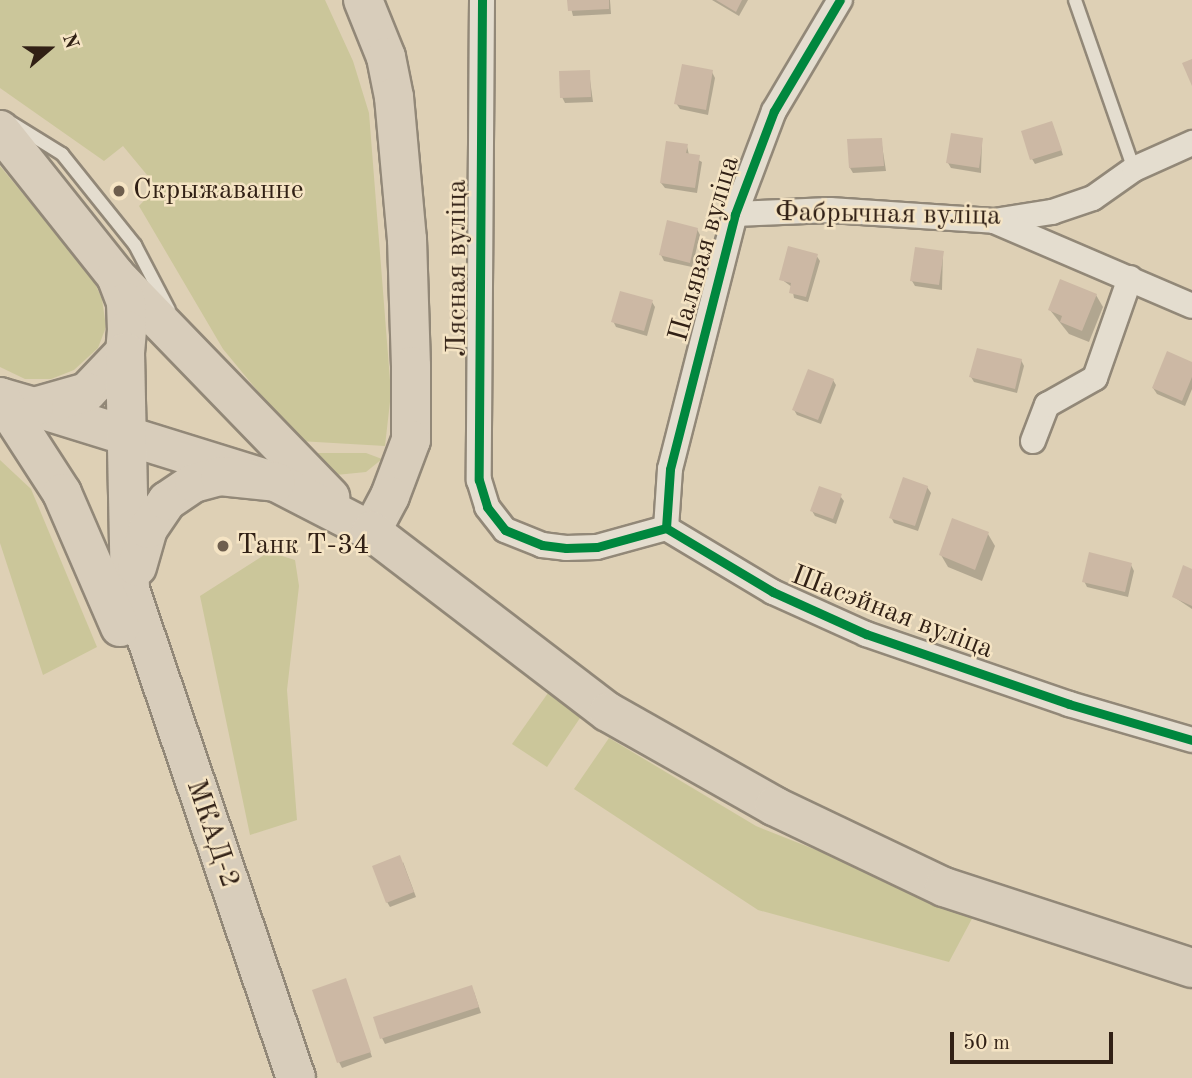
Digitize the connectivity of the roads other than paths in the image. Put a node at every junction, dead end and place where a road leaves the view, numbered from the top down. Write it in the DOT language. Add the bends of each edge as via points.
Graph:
graph roads {
  1 [pos="363,0"];
  2 [pos="482,0"];
  3 [pos="1074,0"];
  4 [pos="832,3"];
  5 [pos="0,116"];
  6 [pos="7,142"];
  7 [pos="1192,143"];
  8 [pos="1134,169"];
  9 [pos="735,214"];
  10 [pos="994,220"];
  11 [pos="116,276"];
  12 [pos="1130,278"];
  13 [pos="1192,306"];
  14 [pos="125,352"];
  15 [pos="197,362"];
  16 [pos="11,400"];
  17 [pos="124,432"];
  18 [pos="1033,441"];
  19 [pos="401,470"];
  20 [pos="276,482"];
  21 [pos="349,514"];
  22 [pos="666,528"];
  23 [pos="130,590"];
  24 [pos="1192,740"];
  25 [pos="1192,968"];
  26 [pos="278,1078"];
  27 [pos="296,1078"];
  1 -- 19 [label="main road" via="386,57 394,97 407,239 411,440"];
  2 -- 22 [label="street, Лясная вуліца" via="479,480 487,507 505,530 542,545 566,548 597,547"];
  3 -- 8 [label="lane"];
  4 -- 9 [label="street, Палявая вуліца" via="774,111"];
  5 -- 15 [label="lane" via="62,154 135,245"];
  6 -- 11 [label="main road"];
  7 -- 8 [label="street, Фабрычная вуліца"];
  8 -- 10 [label="street, Фабрычная вуліца" via="1074,207"];
  9 -- 10 [label="street, Фабрычная вуліца" via="830,210"];
  9 -- 22 [label="street, Палявая вуліца" via="670,469"];
  10 -- 12 [label="street"];
  11 -- 14 [label="main road, МКАД-2" via="126,302"];
  11 -- 15 [label="main road"];
  12 -- 13 [label="street"];
  12 -- 18 [label="street" via="1095,378 1047,405"];
  14 -- 16 [label="main road" via="87,392"];
  14 -- 17 [label="main road, МКАД-2"];
  15 -- 21 [label="main road"];
  16 -- 17 [label="main road"];
  16 -- 26 [label="main road" via="102,577"];
  17 -- 20 [label="main road"];
  17 -- 23 [label="main road, МКАД-2"];
  19 -- 21 [label="main road"];
  19 -- 21 [label="main road" via="376,490 361,495"];
  20 -- 21 [label="main road"];
  20 -- 23 [label="main road" via="220,476 194,483 167,501 148,529"];
  21 -- 25 [label="main road" via="608,712 774,806 944,887"];
  22 -- 24 [label="street, Шасэйная вуліца" via="773,592 866,634 1069,704"];
  23 -- 27 [label="main road, МКАД-2"];
}
